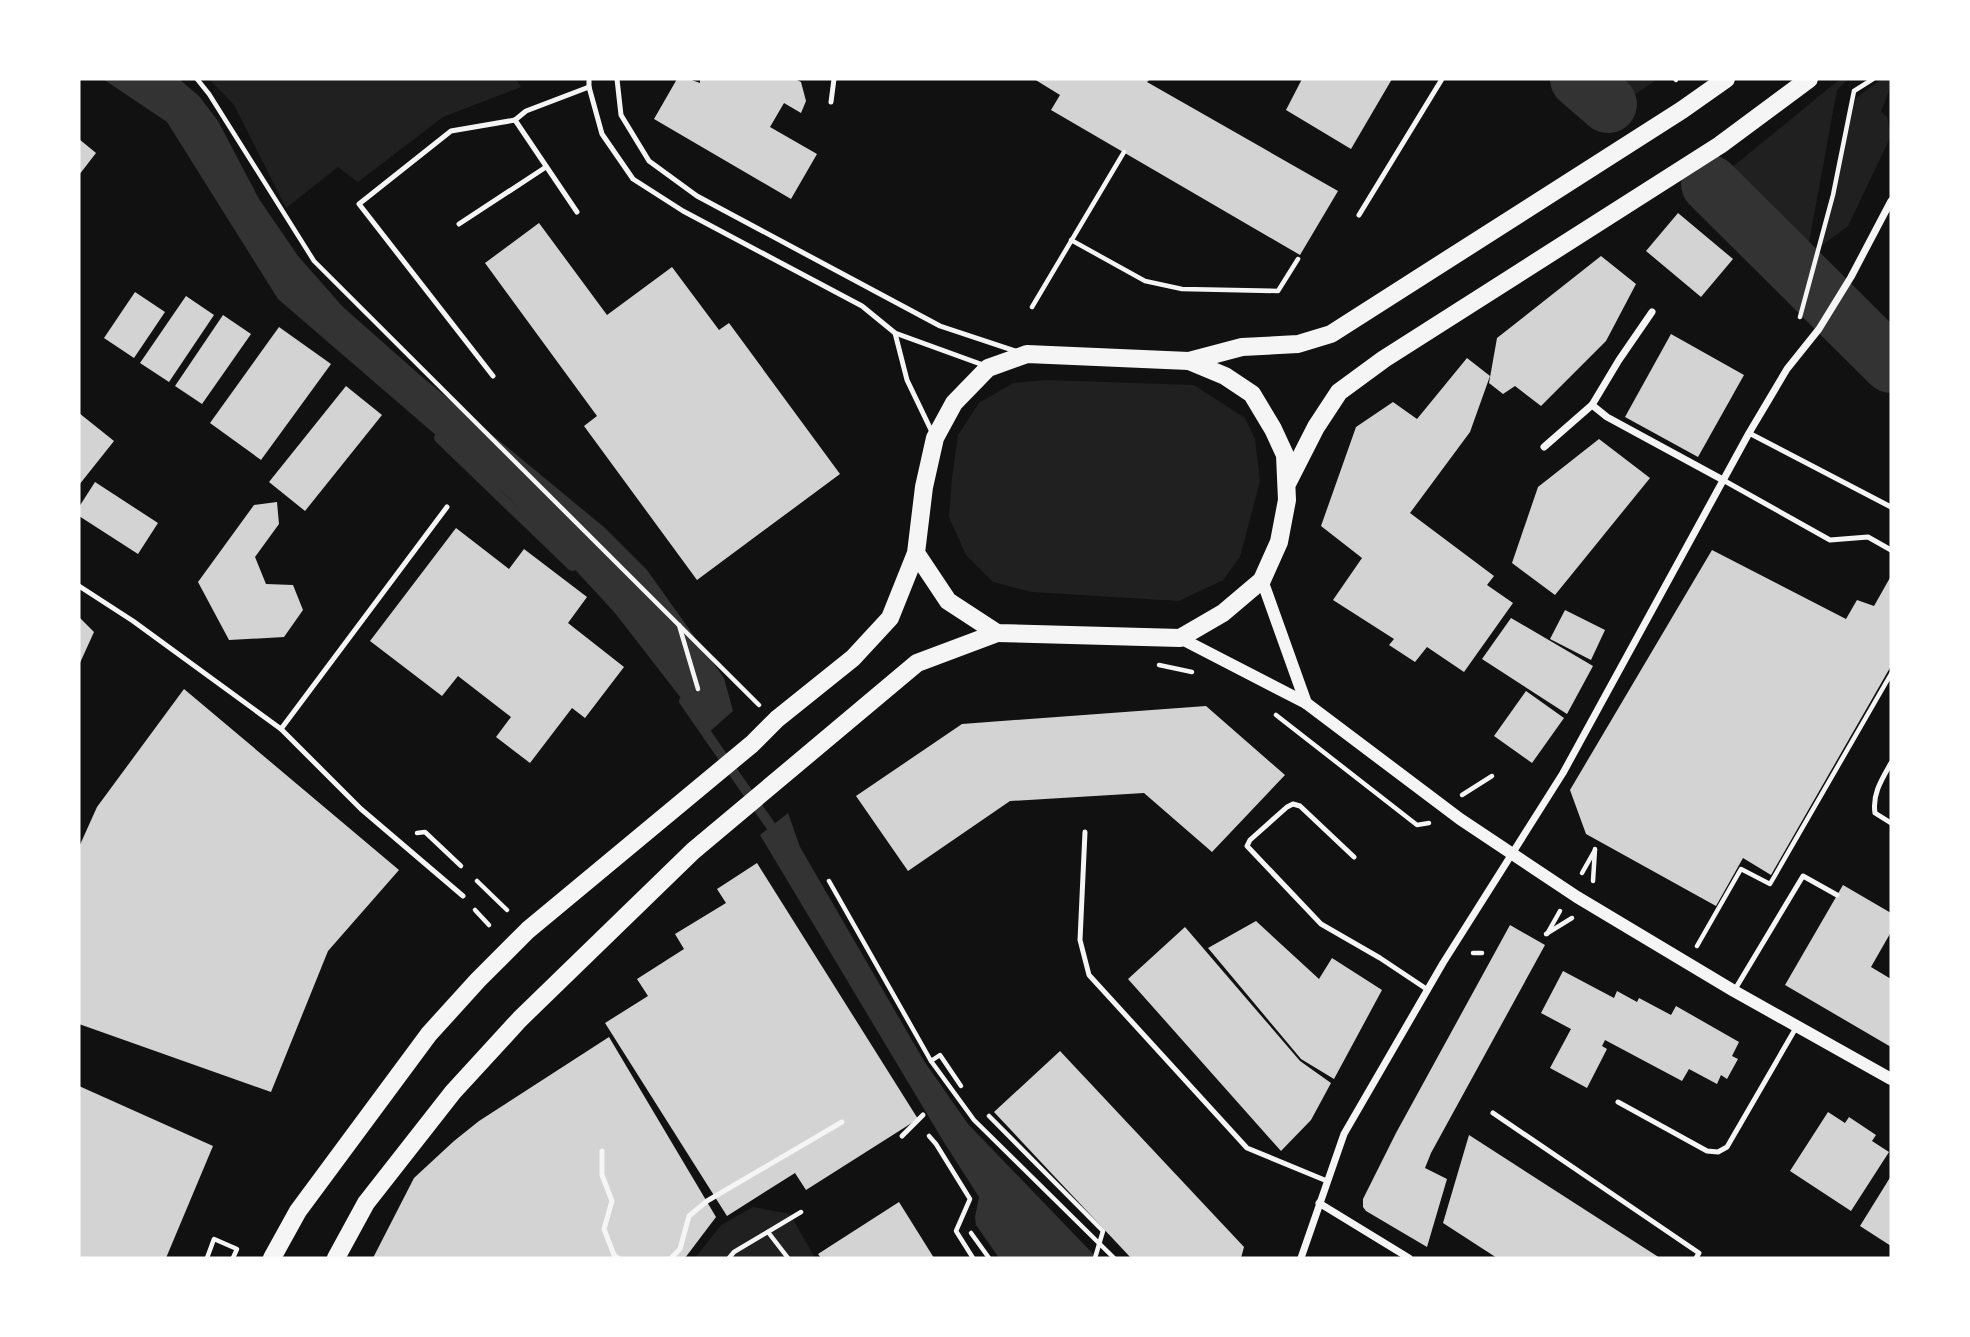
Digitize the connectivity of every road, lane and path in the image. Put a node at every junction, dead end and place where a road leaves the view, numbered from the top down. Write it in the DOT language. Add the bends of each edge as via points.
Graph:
graph roads {
  1 [pos="197,79"];
  2 [pos="589,79"];
  3 [pos="617,79"];
  4 [pos="834,79"];
  5 [pos="1442,79"];
  6 [pos="1726,79"];
  7 [pos="1809,79"];
  8 [pos="1873,79"];
  9 [pos="589,87"];
  10 [pos="831,102"];
  11 [pos="516,120"];
  12 [pos="1124,152"];
  13 [pos="546,167"];
  14 [pos="1891,201"];
  15 [pos="576,212"];
  16 [pos="1359,215"];
  17 [pos="459,224"];
  18 [pos="1072,240"];
  19 [pos="1298,259"];
  20 [pos="1032,307"];
  21 [pos="1652,312"];
  22 [pos="1797,329"];
  23 [pos="895,333"];
  24 [pos="1027,354"];
  25 [pos="1189,361"];
  26 [pos="988,368"];
  27 [pos="493,376"];
  28 [pos="1592,405"];
  29 [pos="1749,433"];
  30 [pos="935,438"];
  31 [pos="1544,447"];
  32 [pos="1723,480"];
  33 [pos="1288,482"];
  34 [pos="447,507"];
  35 [pos="1891,507"];
  36 [pos="1891,550"];
  37 [pos="916,553"];
  38 [pos="1262,580"];
  39 [pos="79,586"];
  40 [pos="679,624"];
  41 [pos="997,633"];
  42 [pos="1180,638"];
  43 [pos="1158,665"];
  44 [pos="1196,673"];
  45 [pos="1891,674"];
  46 [pos="698,689"];
  47 [pos="1306,703"];
  48 [pos="759,705"];
  49 [pos="1266,707"];
  50 [pos="281,729"];
  51 [pos="1891,763"];
  52 [pos="1891,823"];
  53 [pos="1417,825"];
  54 [pos="1085,832"];
  55 [pos="1512,854"];
  56 [pos="1354,857"];
  57 [pos="829,880"];
  58 [pos="1838,895"];
  59 [pos="463,896"];
  60 [pos="477,911"];
  61 [pos="1711,922"];
  62 [pos="489,925"];
  63 [pos="1428,990"];
  64 [pos="1734,991"];
  65 [pos="1797,1026"];
  66 [pos="931,1061"];
  67 [pos="1891,1079"];
  68 [pos="961,1086"];
  69 [pos="1618,1102"];
  70 [pos="1493,1113"];
  71 [pos="923,1115"];
  72 [pos="989,1116"];
  73 [pos="842,1122"];
  74 [pos="916,1122"];
  75 [pos="902,1136"];
  76 [pos="602,1151"];
  77 [pos="1327,1181"];
  78 [pos="1070,1197"];
  79 [pos="1319,1203"];
  80 [pos="1061,1205"];
  81 [pos="801,1212"];
  82 [pos="768,1232"];
  83 [pos="971,1233"];
  84 [pos="1100,1244"];
  85 [pos="1096,1255"];
  86 [pos="207,1258"];
  87 [pos="233,1258"];
  88 [pos="272,1258"];
  89 [pos="336,1258"];
  90 [pos="618,1258"];
  91 [pos="671,1258"];
  92 [pos="729,1258"];
  93 [pos="788,1258"];
  94 [pos="973,1258"];
  95 [pos="989,1258"];
  96 [pos="1114,1258"];
  97 [pos="1301,1258"];
  98 [pos="1409,1258"];
  99 [pos="1696,1258"];
  1 -- 40 [label="path" via="314,261"];
  2 -- 9 [label="lane"];
  3 -- 24 [label="lane" via="621,115 649,161 697,196 940,326"];
  4 -- 10 [label="lane"];
  5 -- 16 [label="lane"];
  6 -- 25 [label="main road" via="1331,334 1298,344 1242,348"];
  7 -- 33 [label="main road" via="1720,145 1339,392 1315,427"];
  8 -- 22 [label="path" via="1854,91 1833,195"];
  9 -- 11 [label="lane" via="526,111"];
  9 -- 23 [label="lane" via="602,134 633,179 683,211 862,306"];
  11 -- 13 [label="lane"];
  11 -- 27 [label="lane" via="451,131 359,204"];
  12 -- 18 [label="path"];
  13 -- 15 [label="lane"];
  13 -- 17 [label="lane"];
  14 -- 29 [label="street" via="1851,277"];
  18 -- 19 [label="path" via="1145,281 1182,289 1278,292"];
  18 -- 20 [label="path"];
  21 -- 28 [label="street"];
  23 -- 26 [label="lane"];
  23 -- 30 [label="lane" via="907,380"];
  24 -- 25 [label="main road"];
  24 -- 26 [label="main road"];
  25 -- 33 [label="main road" via="1252,394 1285,455"];
  26 -- 30 [label="main road" via="954,403"];
  28 -- 31 [label="street"];
  28 -- 32 [label="street"];
  29 -- 32 [label="street"];
  29 -- 35 [label="lane"];
  30 -- 37 [label="main road"];
  32 -- 36 [label="lane" via="1830,540 1868,537"];
  32 -- 55 [label="street" via="1563,773"];
  33 -- 38 [label="main road" via="1279,542"];
  34 -- 50 [label="lane"];
  37 -- 41 [label="main road" via="948,601"];
  37 -- 88 [label="main road" via="890,618 853,658 528,930 437,1025 298,1211"];
  38 -- 42 [label="main road" via="1223,613"];
  38 -- 47 [label="street"];
  39 -- 50 [label="lane"];
  40 -- 46 [label="path"];
  40 -- 48 [label="path"];
  41 -- 42 [label="main road"];
  41 -- 89 [label="main road" via="917,663 693,851 529,1010 453,1092 366,1203"];
  42 -- 47 [label="street"];
  43 -- 44 [label="path"];
  45 -- 61 [label="path" via="1770,884 1741,869"];
  47 -- 55 [label="street"];
  49 -- 53 [label="path"];
  50 -- 59 [label="lane" via="361,809"];
  51 -- 52 [label="lane" via="1873,802 1875,813"];
  54 -- 77 [label="lane" via="1080,940 1089,975 1247,1148"];
  55 -- 63 [label="street"];
  55 -- 64 [label="street"];
  56 -- 63 [label="lane" via="1293,804 1247,846 1321,924"];
  57 -- 66 [label="path"];
  58 -- 64 [label="lane" via="1802,876"];
  60 -- 62 [label="path"];
  63 -- 77 [label="street" via="1344,1134"];
  64 -- 65 [label="street"];
  65 -- 67 [label="street"];
  65 -- 69 [label="lane" via="1727,1147 1718,1152 1707,1151"];
  66 -- 68 [label="path" via="940,1055"];
  66 -- 80 [label="path" via="974,1120"];
  70 -- 99 [label="lane" via="1699,1252"];
  71 -- 74 [label="lane"];
  72 -- 78 [label="path"];
  73 -- 91 [label="lane" via="689,1216 680,1248"];
  74 -- 75 [label="lane"];
  74 -- 94 [label="path" via="936,1144 970,1199 956,1231"];
  76 -- 90 [label="lane" via="602,1175 612,1201 604,1229"];
  77 -- 79 [label="street"];
  78 -- 80 [label="path"];
  78 -- 84 [label="path" via="1103,1231"];
  79 -- 97 [label="street"];
  79 -- 98 [label="street"];
  80 -- 84 [label="path"];
  81 -- 82 [label="path"];
  82 -- 92 [label="path"];
  82 -- 93 [label="path"];
  83 -- 95 [label="path"];
  84 -- 85 [label="path"];
  84 -- 96 [label="path"];
  86 -- 87 [label="path" via="214,1239 237,1249"];
}
